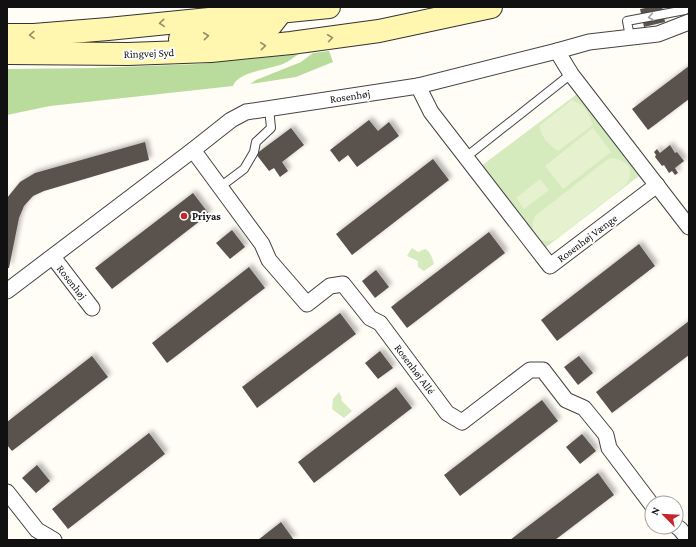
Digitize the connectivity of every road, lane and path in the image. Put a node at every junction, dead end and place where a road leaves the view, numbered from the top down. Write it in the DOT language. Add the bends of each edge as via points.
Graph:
graph roads {
  1 [pos="329,7"];
  2 [pos="491,7"];
  3 [pos="689,8"];
  4 [pos="235,12"];
  5 [pos="273,13"];
  6 [pos="689,22"];
  7 [pos="7,35"];
  8 [pos="630,37"];
  9 [pos="291,43"];
  10 [pos="557,51"];
  11 [pos="17,53"];
  12 [pos="571,74"];
  13 [pos="418,86"];
  14 [pos="269,108"];
  15 [pos="194,150"];
  16 [pos="466,157"];
  17 [pos="657,185"];
  18 [pos="220,187"];
  19 [pos="689,227"];
  20 [pos="53,257"];
  21 [pos="7,291"];
  22 [pos="92,308"];
  23 [pos="7,492"];
  24 [pos="644,495"];
  25 [pos="54,540"];
  1 -- 5 [label="main road"];
  9 -- 2 [label="main road, Ringvej Syd, one-way" via="379,31"];
  3 -- 8 [label="lane, one-way" via="627,21"];
  4 -- 5 [label="main road"];
  4 -- 7 [label="main road, one-way" via="34,35"];
  5 -- 9 [label="street" via="276,33"];
  11 -- 5 [label="main road, one-way" via="254,31"];
  6 -- 8 [label="street, Rosenhøj" via="658,34"];
  8 -- 10 [label="street, Rosenhøj" via="589,42"];
  11 -- 9 [label="main road, Ringvej Syd, one-way" via="128,54 211,51"];
  10 -- 12 [label="street"];
  10 -- 13 [label="street, Rosenhøj"];
  12 -- 16 [label="lane"];
  12 -- 17 [label="street"];
  13 -- 14 [label="street, Rosenhøj"];
  13 -- 16 [label="street, Rosenhøj Vænge" via="431,112"];
  14 -- 15 [label="street, Rosenhøj" via="246,112 231,120"];
  14 -- 18 [label="lane" via="271,128 256,142 254,152 244,169"];
  15 -- 18 [label="street, Rosenhøj Allé"];
  15 -- 20 [label="street, Rosenhøj"];
  16 -- 17 [label="street, Rosenhøj Vænge" via="550,266"];
  17 -- 19 [label="street"];
  18 -- 24 [label="street, Rosenhøj Allé" via="262,244 269,260 307,304 330,286 343,284 370,318 380,323 447,413 462,422 530,370 543,370 566,400 584,408 606,435 609,448"];
  20 -- 21 [label="street, Rosenhøj"];
  20 -- 22 [label="street, Rosenhøj"];
  23 -- 25 [label="street" via="37,530"];
}
